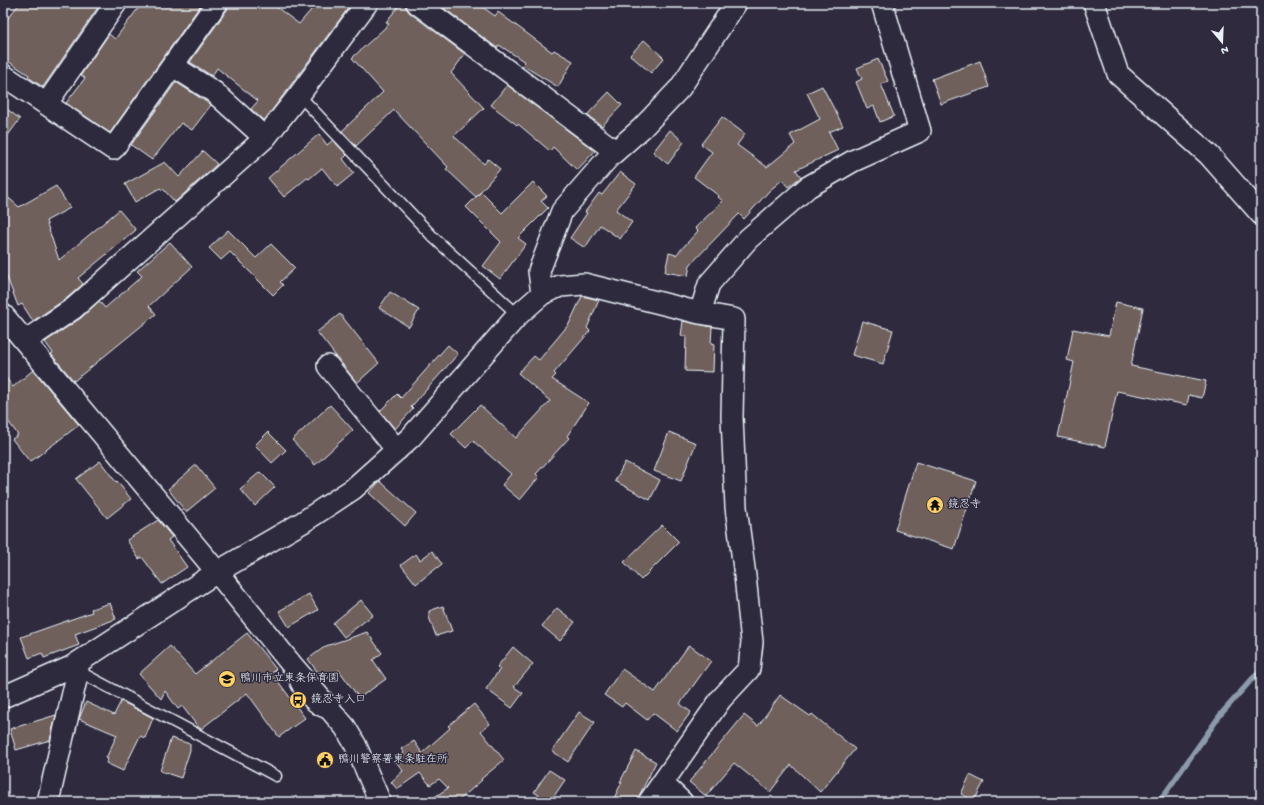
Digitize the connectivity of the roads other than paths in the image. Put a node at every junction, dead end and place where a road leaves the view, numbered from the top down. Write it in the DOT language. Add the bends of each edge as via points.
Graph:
graph roads {
  1 [pos="116,3"];
  2 [pos="217,3"];
  3 [pos="367,3"];
  4 [pos="417,3"];
  5 [pos="736,3"];
  6 [pos="882,3"];
  7 [pos="1094,3"];
  8 [pos="173,66"];
  9 [pos="3,75"];
  10 [pos="299,96"];
  11 [pos="47,103"];
  12 [pos="265,138"];
  13 [pos="616,151"];
  14 [pos="1261,214"];
  15 [pos="542,294"];
  16 [pos="700,313"];
  17 [pos="3,315"];
  18 [pos="518,315"];
  19 [pos="16,339"];
  20 [pos="328,366"];
  21 [pos="397,450"];
  22 [pos="217,572"];
  23 [pos="74,669"];
  24 [pos="3,696"];
  25 [pos="276,776"];
  26 [pos="662,783"];
  27 [pos="48,802"];
  28 [pos="380,802"];
  29 [pos="649,802"];
  30 [pos="682,802"];
  1 -- 11 [label="street"];
  2 -- 8 [label="street"];
  3 -- 10 [label="street"];
  4 -- 13 [label="street"];
  5 -- 13 [label="street" via="680,88"];
  6 -- 16 [label="street" via="920,131 853,161 808,187 748,239 709,284"];
  7 -- 14 [label="street" via="1118,74 1208,155"];
  8 -- 11 [label="street" via="113,149"];
  8 -- 12 [label="street" via="214,92"];
  9 -- 11 [label="street"];
  10 -- 12 [label="street"];
  10 -- 18 [label="lane" via="434,238"];
  12 -- 19 [label="street" via="74,308"];
  13 -- 15 [label="street" via="562,211 539,271"];
  15 -- 16 [label="street" via="560,286 584,284"];
  15 -- 18 [label="street"];
  16 -- 26 [label="street" via="734,319 732,417 736,507 752,642 749,669 721,699"];
  17 -- 19 [label="street"];
  18 -- 21 [label="street"];
  19 -- 22 [label="street"];
  20 -- 21 [label="street"];
  21 -- 22 [label="street" via="353,489 303,522"];
  22 -- 23 [label="street"];
  22 -- 28 [label="street" via="352,736"];
  23 -- 24 [label="street"];
  23 -- 25 [label="lane"];
  23 -- 27 [label="street"];
  26 -- 29 [label="street"];
  26 -- 30 [label="street"];
}
